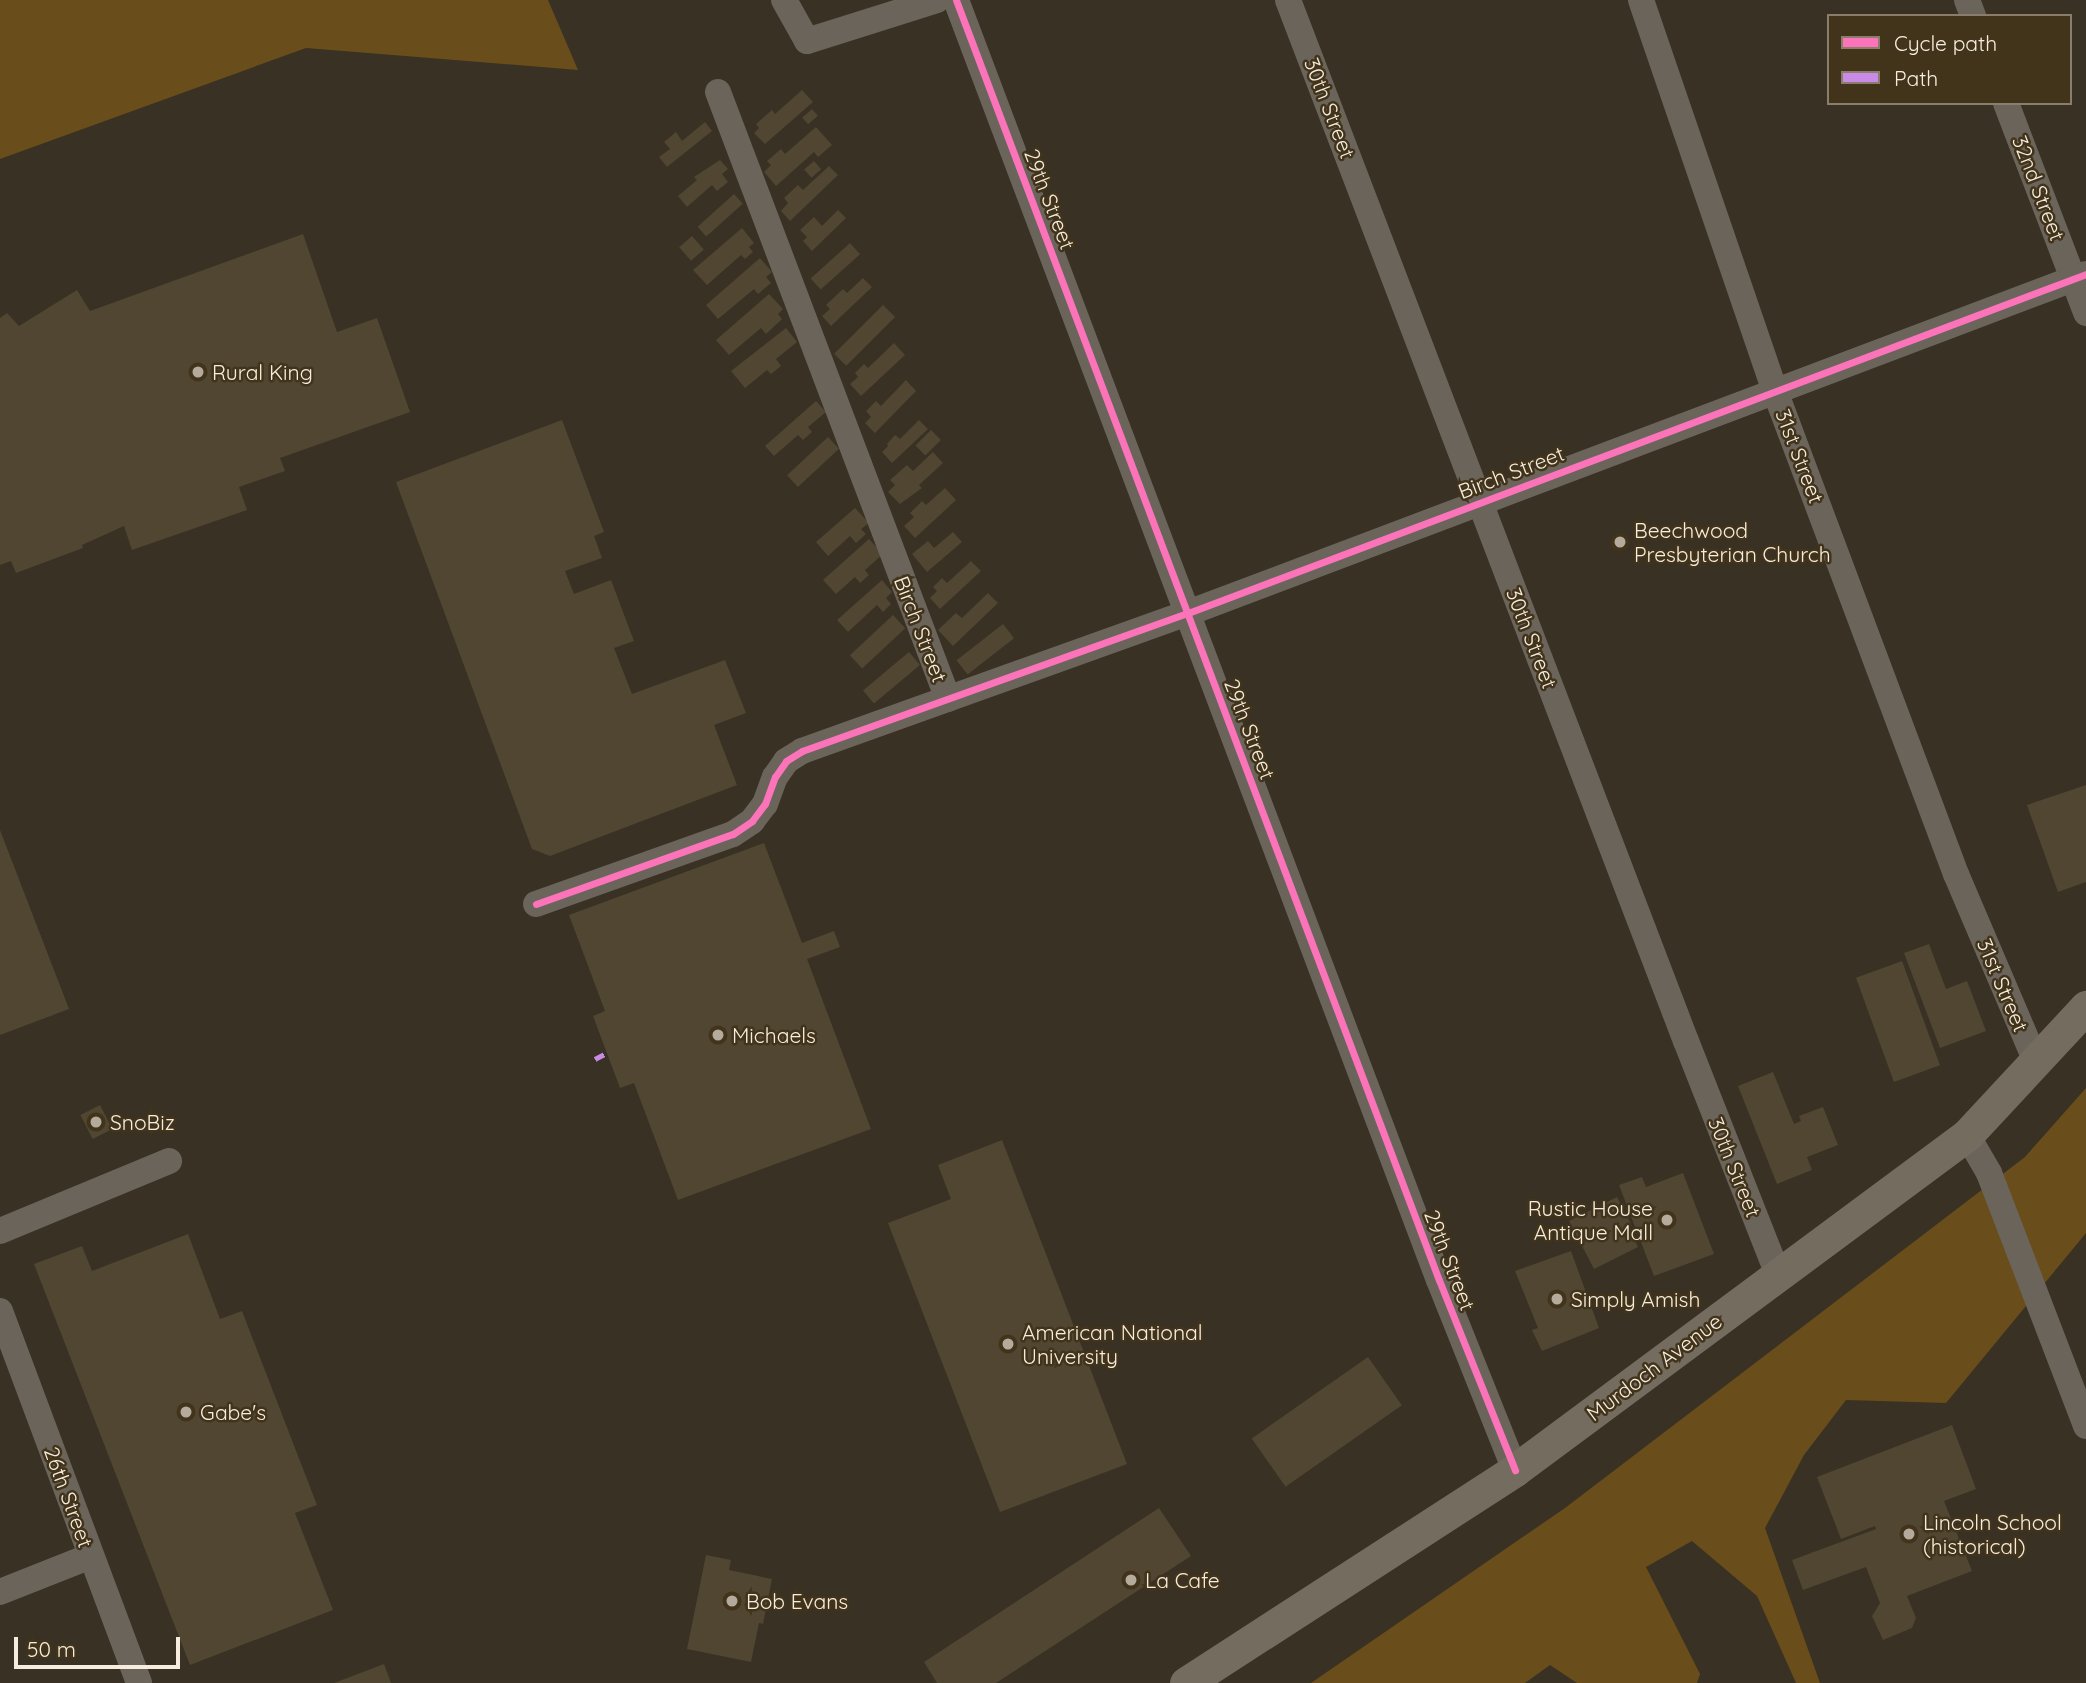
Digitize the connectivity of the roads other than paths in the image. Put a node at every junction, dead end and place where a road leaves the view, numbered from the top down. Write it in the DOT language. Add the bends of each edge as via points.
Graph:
graph roads {
  1 [pos="783,0"];
  2 [pos="937,0"];
  3 [pos="956,0"];
  4 [pos="1289,0"];
  5 [pos="1641,0"];
  6 [pos="718,92"];
  7 [pos="2007,105"];
  8 [pos="2080,277"];
  9 [pos="2086,313"];
  10 [pos="1775,391"];
  11 [pos="1480,503"];
  12 [pos="1188,613"];
  13 [pos="948,699"];
  14 [pos="536,904"];
  15 [pos="2086,1007"];
  16 [pos="2036,1062"];
  17 [pos="1967,1135"];
  18 [pos="169,1161"];
  19 [pos="0,1231"];
  20 [pos="1778,1274"];
  21 [pos="0,1311"];
  22 [pos="2086,1426"];
  23 [pos="1515,1470"];
  24 [pos="92,1556"];
  25 [pos="0,1592"];
  26 [pos="139,1683"];
  27 [pos="1186,1683"];
  1 -- 2 [label="street" via="807,41"];
  3 -- 12 [label="street, 29th Street"];
  4 -- 11 [label="street, 30th Street"];
  5 -- 10 [label="street, 31st Street"];
  6 -- 13 [label="street, Birch Street"];
  7 -- 8 [label="street, 32nd Street"];
  8 -- 9 [label="street, 32nd Street"];
  8 -- 10 [label="street, Birch Street"];
  10 -- 11 [label="street, Birch Street"];
  10 -- 16 [label="street, 31st Street" via="1956,874"];
  11 -- 12 [label="street, Birch Street"];
  11 -- 20 [label="street, 30th Street"];
  12 -- 13 [label="street, Birch Street"];
  12 -- 23 [label="street, 29th Street" via="1438,1280"];
  13 -- 14 [label="street" via="802,751 786,761 765,804 752,821 733,834"];
  15 -- 16 [label="main road, Murdoch Avenue"];
  16 -- 17 [label="main road, Murdoch Avenue"];
  17 -- 20 [label="main road, Murdoch Avenue"];
  17 -- 22 [label="street" via="1989,1173"];
  18 -- 19 [label="street"];
  20 -- 23 [label="main road, Murdoch Avenue"];
  21 -- 24 [label="street, 26th Street"];
  23 -- 27 [label="main road, Murdoch Avenue"];
  24 -- 25 [label="street"];
  24 -- 26 [label="street, 26th Street"];
}
